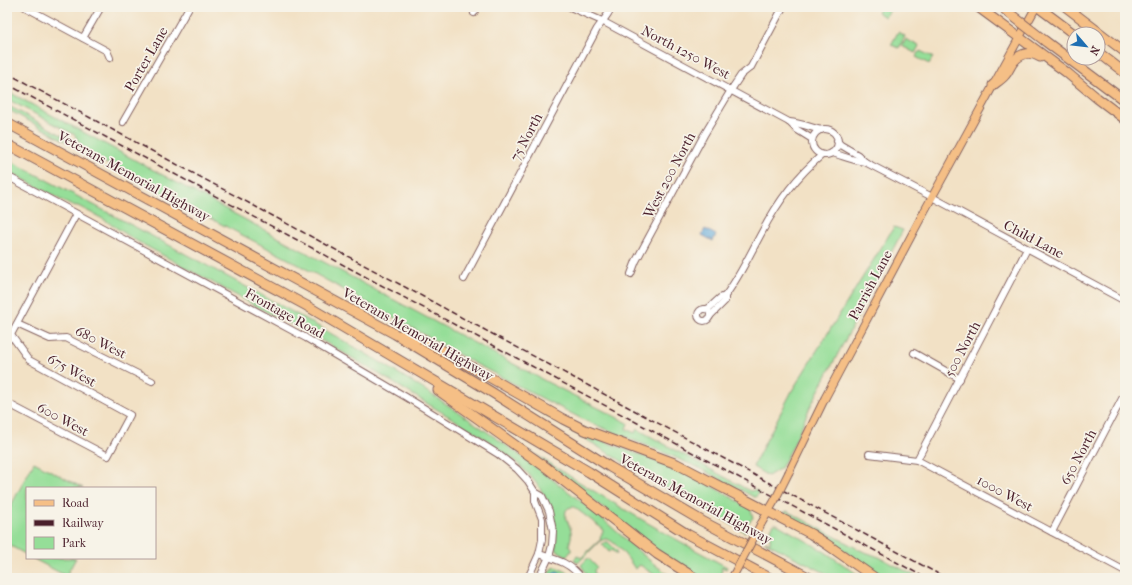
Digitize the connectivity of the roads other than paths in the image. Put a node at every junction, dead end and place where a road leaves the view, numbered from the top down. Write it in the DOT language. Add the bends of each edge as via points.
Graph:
graph roads {
  1 [pos="25,7"];
  2 [pos="101,7"];
  3 [pos="189,7"];
  4 [pos="570,7"];
  5 [pos="612,7"];
  6 [pos="783,7"];
  7 [pos="978,7"];
  8 [pos="1037,7"];
  9 [pos="1066,7"];
  10 [pos="1003,8"];
  11 [pos="602,21"];
  12 [pos="1066,28"];
  13 [pos="1019,37"];
  14 [pos="83,38"];
  15 [pos="1036,50"];
  16 [pos="1125,52"];
  17 [pos="110,58"];
  18 [pos="1106,58"];
  19 [pos="1003,66"];
  20 [pos="1125,73"];
  21 [pos="993,86"];
  22 [pos="730,90"];
  23 [pos="1097,98"];
  24 [pos="1125,101"];
  25 [pos="1125,119"];
  26 [pos="124,122"];
  27 [pos="789,122"];
  28 [pos="7,123"];
  29 [pos="821,130"];
  30 [pos="812,139"];
  31 [pos="837,141"];
  32 [pos="7,144"];
  33 [pos="813,148"];
  34 [pos="832,153"];
  35 [pos="822,155"];
  36 [pos="865,162"];
  37 [pos="810,165"];
  38 [pos="7,176"];
  39 [pos="932,197"];
  40 [pos="76,214"];
  41 [pos="1027,249"];
  42 [pos="631,274"];
  43 [pos="464,279"];
  44 [pos="725,296"];
  45 [pos="1125,301"];
  46 [pos="706,309"];
  47 [pos="710,316"];
  48 [pos="17,324"];
  49 [pos="395,334"];
  50 [pos="8,339"];
  51 [pos="914,354"];
  52 [pos="395,358"];
  53 [pos="960,379"];
  54 [pos="152,381"];
  55 [pos="1125,393"];
  56 [pos="7,403"];
  57 [pos="869,454"];
  58 [pos="108,456"];
  59 [pos="917,460"];
  60 [pos="535,492"];
  61 [pos="768,512"];
  62 [pos="1052,532"];
  63 [pos="639,540"];
  64 [pos="539,554"];
  65 [pos="549,557"];
  66 [pos="1125,571"];
  67 [pos="528,578"];
  68 [pos="539,578"];
  69 [pos="581,578"];
  70 [pos="688,578"];
  71 [pos="695,578"];
  72 [pos="732,578"];
  73 [pos="770,578"];
  74 [pos="810,578"];
  75 [pos="876,578"];
  1 -- 14 [label="street"];
  2 -- 14 [label="street"];
  3 -- 26 [label="street, Porter Lane"];
  4 -- 11 [label="street, North 1250 West"];
  5 -- 11 [label="street, 75 North"];
  6 -- 22 [label="street, West 200 North" via="751,67"];
  7 -- 13 [label="highway"];
  8 -- 12 [label="highway"];
  8 -- 13 [label="main road, Parrish Lane"];
  9 -- 16 [label="highway"];
  10 -- 24 [label="highway, bridge"];
  11 -- 22 [label="street, North 1250 West"];
  11 -- 43 [label="street, 75 North"];
  13 -- 15 [label="highway"];
  13 -- 19 [label="main road, Parrish Lane"];
  14 -- 17 [label="street" via="107,51"];
  15 -- 19 [label="highway" via="1018,51"];
  15 -- 23 [label="highway"];
  18 -- 20 [label="highway"];
  19 -- 21 [label="main road, Parrish Lane"];
  21 -- 23 [label="highway" via="1005,76 1013,61 1022,54 1029,53 1037,55"];
  21 -- 39 [label="main road, Parrish Lane"];
  22 -- 27 [label="street, North 1250 West"];
  22 -- 42 [label="street, West 200 North"];
  23 -- 25 [label="highway"];
  27 -- 29 [label="street, North 1250 West"];
  27 -- 30 [label="street, North 1250 West"];
  28 -- 49 [label="highway, Veterans Memorial Highway"];
  29 -- 30 [label="street"];
  29 -- 31 [label="street" via="826,129 834,133"];
  30 -- 33 [label="street"];
  31 -- 34 [label="street"];
  31 -- 36 [label="street"];
  32 -- 52 [label="highway" via="306,306"];
  33 -- 35 [label="street"];
  33 -- 37 [label="street"];
  34 -- 35 [label="street"];
  34 -- 36 [label="street"];
  35 -- 37 [label="street"];
  36 -- 39 [label="street"];
  37 -- 44 [label="street" via="773,212 742,272"];
  38 -- 40 [label="street, Frontage Road"];
  39 -- 41 [label="street, Child Lane"];
  39 -- 61 [label="main road, Parrish Lane, bridge" via="825,398"];
  40 -- 48 [label="street"];
  40 -- 60 [label="street, Frontage Road" via="288,328 399,392 498,454 517,469"];
  41 -- 45 [label="street, Child Lane"];
  41 -- 53 [label="street, 500 North"];
  44 -- 46 [label="street"];
  44 -- 47 [label="street" via="725,301"];
  46 -- 47 [label="street" via="709,310"];
  46 -- 47 [label="street" via="699,311 698,318 706,321"];
  48 -- 50 [label="street"];
  48 -- 54 [label="street, 680 West" via="50,338 66,338"];
  49 -- 61 [label="highway" via="422,339 563,419 677,464"];
  49 -- 74 [label="highway, Veterans Memorial Highway" via="616,471 702,521"];
  50 -- 58 [label="street, 675 West" via="29,360 130,415"];
  51 -- 53 [label="street"];
  52 -- 63 [label="highway" via="547,468"];
  52 -- 73 [label="highway" via="589,472 687,534"];
  53 -- 59 [label="street, 500 North"];
  55 -- 62 [label="street, 650 North"];
  56 -- 58 [label="street, 600 West"];
  57 -- 59 [label="street, 1000 West"];
  59 -- 62 [label="street, 1000 West"];
  60 -- 64 [label="street, Frontage Road" via="535,501 543,526"];
  60 -- 65 [label="street, Frontage Road" via="542,496 552,524"];
  61 -- 72 [label="main road, Parrish Lane, bridge"];
  61 -- 75 [label="highway" via="825,543"];
  62 -- 66 [label="street, 1000 West"];
  63 -- 70 [label="highway" via="648,553"];
  63 -- 71 [label="highway"];
  64 -- 65 [label="street"];
  64 -- 67 [label="street, Frontage Road"];
  65 -- 68 [label="street, Frontage Road"];
  65 -- 69 [label="street" via="570,566"];
}
